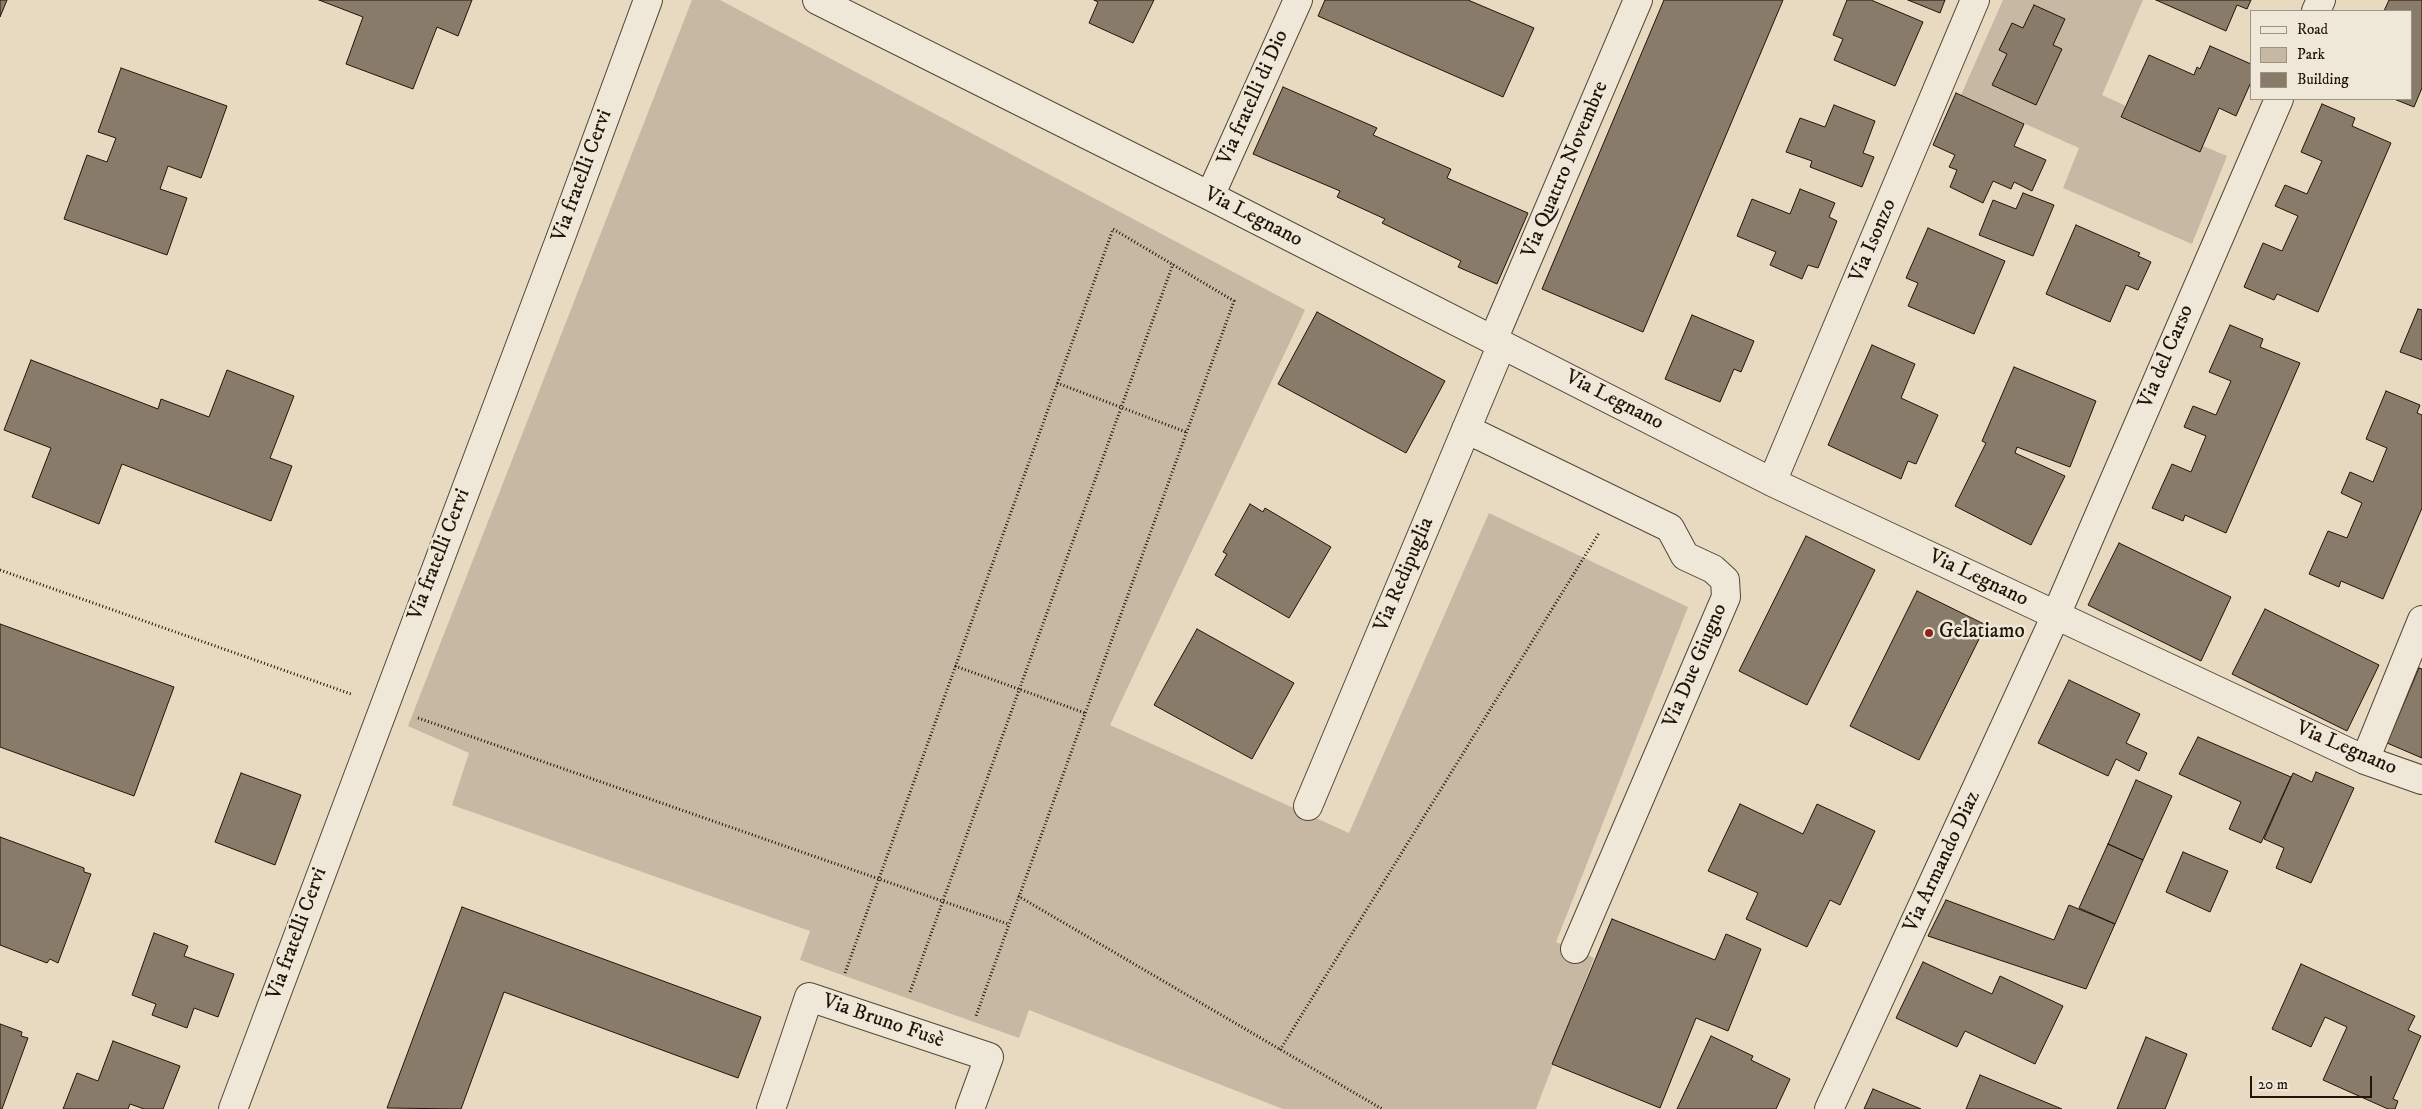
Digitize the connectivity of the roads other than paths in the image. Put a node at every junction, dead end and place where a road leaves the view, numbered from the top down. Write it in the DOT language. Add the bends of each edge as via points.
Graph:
graph roads {
  1 [pos="648,0"];
  2 [pos="817,0"];
  3 [pos="1298,0"];
  4 [pos="1638,0"];
  5 [pos="1975,0"];
  6 [pos="2279,100"];
  7 [pos="1210,196"];
  8 [pos="1498,342"];
  9 [pos="1466,428"];
  10 [pos="1772,482"];
  11 [pos="2056,615"];
  12 [pos="2422,620"];
  13 [pos="2365,760"];
  14 [pos="2422,780"];
  15 [pos="1308,806"];
  16 [pos="1575,949"];
  17 [pos="232,1109"];
  18 [pos="771,1109"];
  19 [pos="970,1109"];
  20 [pos="1829,1109"];
  1 -- 17 [label="street, Via fratelli Cervi"];
  2 -- 7 [label="street, Via Legnano"];
  3 -- 7 [label="street, Via fratelli di Dio"];
  4 -- 8 [label="street, Via Quattro Novembre"];
  5 -- 10 [label="street, Via Isonzo"];
  6 -- 11 [label="street, Via del Carso"];
  7 -- 8 [label="street, Via Legnano"];
  8 -- 9 [label="street, Via Redipuglia"];
  8 -- 10 [label="street, Via Legnano"];
  9 -- 15 [label="street, Via Redipuglia"];
  9 -- 16 [label="street, Via Due Giugno" via="1670,528 1685,556 1713,569 1725,580 1726,597"];
  10 -- 11 [label="street, Via Legnano"];
  11 -- 13 [label="street, Via Legnano"];
  11 -- 20 [label="street, Via Armando Diaz"];
  12 -- 13 [label="street"];
  13 -- 14 [label="street, Via Legnano"];
  18 -- 19 [label="street, Via Bruno Fusè" via="809,997 989,1057"];
}
